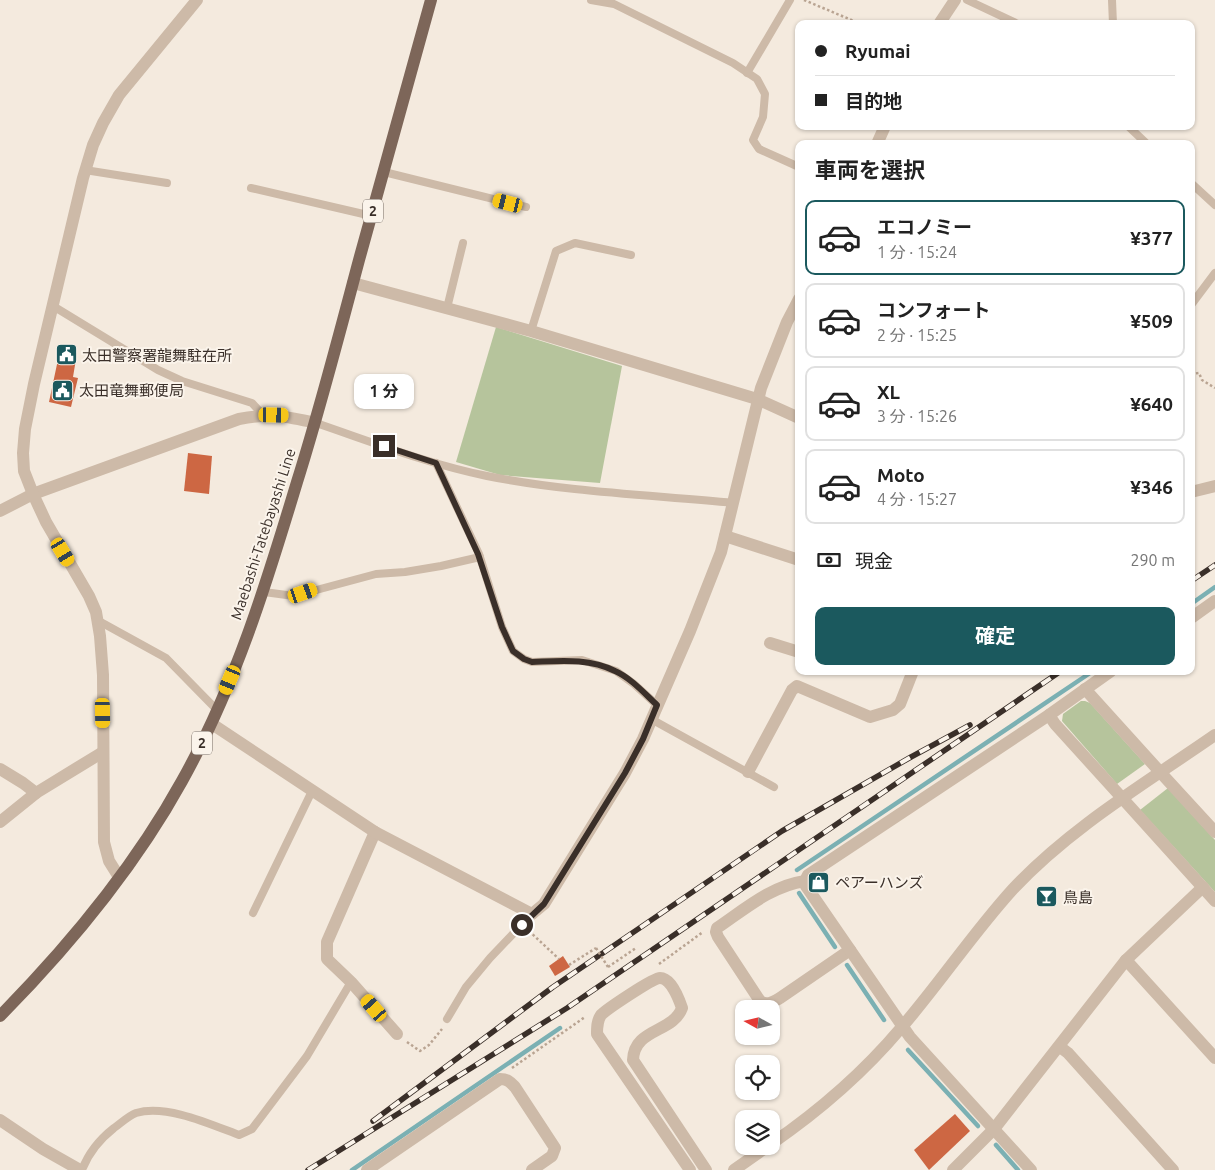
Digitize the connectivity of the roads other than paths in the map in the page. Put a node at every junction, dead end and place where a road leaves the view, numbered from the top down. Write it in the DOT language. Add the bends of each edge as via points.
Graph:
graph roads {
  1 [pos="197,0"];
  2 [pos="431,0"];
  3 [pos="591,0"];
  4 [pos="790,0"];
  5 [pos="955,0"];
  6 [pos="967,0"];
  7 [pos="1112,0"];
  8 [pos="942,20"];
  9 [pos="1010,20"];
  10 [pos="1113,20"];
  11 [pos="747,73"];
  12 [pos="1132,130"];
  13 [pos="1143,140"];
  14 [pos="795,166"];
  15 [pos="85,170"];
  16 [pos="384,172"];
  17 [pos="166,183"];
  18 [pos="251,188"];
  19 [pos="1195,188"];
  20 [pos="1215,205"];
  21 [pos="526,207"];
  22 [pos="372,216"];
  23 [pos="463,243"];
  24 [pos="631,255"];
  25 [pos="1215,273"];
  26 [pos="353,283"];
  27 [pos="1195,300"];
  28 [pos="53,306"];
  29 [pos="795,307"];
  30 [pos="447,308"];
  31 [pos="530,331"];
  32 [pos="757,399"];
  33 [pos="263,415"];
  34 [pos="795,416"];
  35 [pos="316,423"];
  36 [pos="436,463"];
  37 [pos="1215,486"];
  38 [pos="1195,491"];
  39 [pos="33,494"];
  40 [pos="733,502"];
  41 [pos="0,511"];
  42 [pos="725,536"];
  43 [pos="480,557"];
  44 [pos="795,559"];
  45 [pos="264,592"];
  46 [pos="1215,602"];
  47 [pos="1195,615"];
  48 [pos="98,620"];
  49 [pos="770,643"];
  50 [pos="795,651"];
  51 [pos="911,675"];
  52 [pos="1105,675"];
  53 [pos="1085,689"];
  54 [pos="657,705"];
  55 [pos="217,710"];
  56 [pos="1049,715"];
  57 [pos="651,719"];
  58 [pos="212,724"];
  59 [pos="1215,735"];
  60 [pos="103,752"];
  61 [pos="0,769"];
  62 [pos="748,772"];
  63 [pos="1161,773"];
  64 [pos="774,787"];
  65 [pos="312,791"];
  66 [pos="36,793"];
  67 [pos="1123,799"];
  68 [pos="0,822"];
  69 [pos="374,832"];
  70 [pos="1215,832"];
  71 [pos="119,877"];
  72 [pos="805,881"];
  73 [pos="1203,888"];
  74 [pos="1215,901"];
  75 [pos="253,913"];
  76 [pos="532,914"];
  77 [pos="850,950"];
  78 [pos="1126,960"];
  79 [pos="351,982"];
  80 [pos="0,1016"];
  81 [pos="447,1019"];
  82 [pos="903,1027"];
  83 [pos="397,1034"];
  84 [pos="1060,1047"];
  85 [pos="1215,1058"];
  86 [pos="0,1120"];
  87 [pos="994,1129"];
  88 [pos="780,1138"];
  89 [pos="755,1155"];
  90 [pos="81,1170"];
  91 [pos="366,1170"];
  92 [pos="532,1170"];
  93 [pos="690,1170"];
  94 [pos="706,1170"];
  95 [pos="734,1170"];
  96 [pos="952,1170"];
  97 [pos="1031,1170"];
  98 [pos="1173,1170"];
  1 -- 15 [label="street" via="119,95 92,145"];
  2 -- 16 [label="main road, Maebashi-Tatebayashi Line / 2"];
  3 -- 11 [label="lane" via="614,4"];
  4 -- 11 [label="lane"];
  5 -- 8 [label="street"];
  6 -- 9 [label="lane"];
  7 -- 10 [label="lane"];
  11 -- 14 [label="lane" via="757,79 765,94 763,117 753,140 759,149"];
  12 -- 13 [label="lane"];
  15 -- 17 [label="lane"];
  15 -- 28 [label="street"];
  16 -- 21 [label="lane"];
  16 -- 22 [label="main road, Maebashi-Tatebayashi Line / 2"];
  18 -- 22 [label="lane"];
  19 -- 20 [label="lane"];
  22 -- 26 [label="main road, Maebashi-Tatebayashi Line / 2"];
  23 -- 30 [label="lane"];
  24 -- 31 [label="lane" via="576,243 556,251"];
  25 -- 27 [label="lane"];
  26 -- 30 [label="street"];
  26 -- 35 [label="main road, Maebashi-Tatebayashi Line / 2"];
  28 -- 33 [label="lane" via="158,370 252,403"];
  28 -- 39 [label="street" via="25,429 24,471"];
  29 -- 32 [label="street"];
  30 -- 31 [label="street"];
  31 -- 32 [label="street"];
  32 -- 34 [label="street"];
  32 -- 40 [label="street"];
  33 -- 35 [label="street" via="286,415"];
  33 -- 39 [label="street" via="239,419"];
  35 -- 36 [label="lane"];
  35 -- 45 [label="main road, Maebashi-Tatebayashi Line / 2"];
  36 -- 40 [label="lane" via="486,476 561,487"];
  36 -- 43 [label="lane"];
  37 -- 38 [label="street"];
  39 -- 41 [label="street"];
  39 -- 48 [label="street" via="89,596"];
  40 -- 42 [label="street"];
  42 -- 44 [label="street"];
  42 -- 54 [label="street" via="690,631"];
  43 -- 45 [label="lane" via="442,566 376,574 294,596"];
  43 -- 54 [label="lane" via="513,651 532,662 582,660 616,671"];
  45 -- 55 [label="main road, Maebashi-Tatebayashi Line / 2"];
  46 -- 47 [label="street"];
  48 -- 55 [label="lane" via="166,658"];
  48 -- 60 [label="street"];
  49 -- 50 [label="street"];
  51 -- 62 [label="street" via="900,704 893,710 870,716 797,686"];
  52 -- 53 [label="street"];
  53 -- 56 [label="street"];
  53 -- 63 [label="street"];
  54 -- 57 [label="street"];
  55 -- 58 [label="main road, Maebashi-Tatebayashi Line / 2"];
  56 -- 67 [label="street"];
  56 -- 72 [label="street" via="808,875"];
  57 -- 62 [label="lane"];
  57 -- 76 [label="street" via="625,773 544,904"];
  58 -- 65 [label="street"];
  58 -- 71 [label="main road, Maebashi-Tatebayashi Line / 2" via="182,782"];
  59 -- 63 [label="street"];
  60 -- 66 [label="street"];
  60 -- 71 [label="street" via="104,842"];
  61 -- 66 [label="street"];
  62 -- 64 [label="lane"];
  63 -- 67 [label="street"];
  63 -- 70 [label="street"];
  65 -- 69 [label="street"];
  65 -- 75 [label="lane"];
  66 -- 68 [label="street"];
  67 -- 73 [label="street"];
  67 -- 82 [label="street" via="1054,849 1014,889"];
  69 -- 76 [label="street"];
  69 -- 79 [label="street" via="327,942 327,959"];
  71 -- 80 [label="main road, Maebashi-Tatebayashi Line / 2" via="63,949"];
  72 -- 77 [label="street"];
  72 -- 77 [label="street" via="766,893 717,928 718,937 764,1004 780,998"];
  73 -- 74 [label="street"];
  73 -- 78 [label="street"];
  76 -- 81 [label="lane" via="466,987"];
  77 -- 82 [label="street"];
  78 -- 84 [label="street"];
  78 -- 85 [label="street"];
  79 -- 83 [label="street"];
  79 -- 90 [label="lane" via="307,1056 252,1129 239,1135 172,1112 134,1114 107,1134 86,1158"];
  82 -- 87 [label="street"];
  82 -- 88 [label="street" via="833,1097"];
  84 -- 87 [label="street"];
  84 -- 98 [label="street"];
  86 -- 90 [label="street"];
  87 -- 96 [label="street"];
  87 -- 97 [label="street"];
  89 -- 95 [label="street"];
  91 -- 92 [label="street" via="500,1080 510,1081 555,1148 552,1156"];
  93 -- 94 [label="street" via="597,1034 601,1016 650,981 660,978 666,979 673,988 682,1008 674,1019 635,1046 633,1060"];
}
